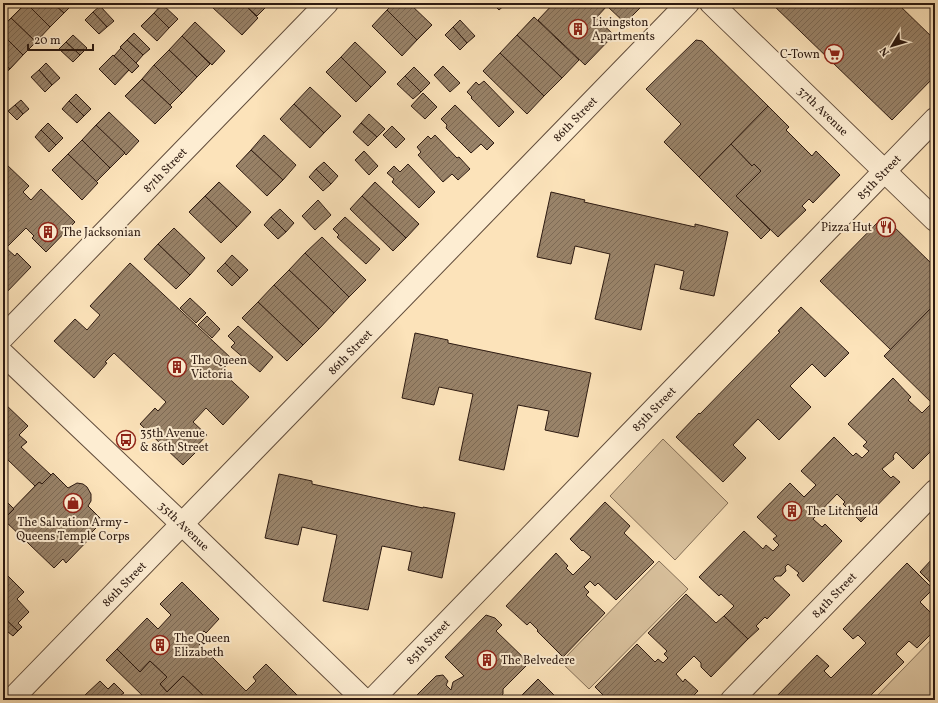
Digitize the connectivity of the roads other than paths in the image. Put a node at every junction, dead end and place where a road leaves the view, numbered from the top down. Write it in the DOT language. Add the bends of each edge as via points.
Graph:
graph roads {
  1 [pos="328,3"];
  2 [pos="688,3"];
  3 [pos="712,3"];
  4 [pos="935,119"];
  5 [pos="885,171"];
  6 [pos="935,220"];
  7 [pos="3,337"];
  8 [pos="3,354"];
  9 [pos="935,491"];
  10 [pos="182,524"];
  11 [pos="11,700"];
  12 [pos="364,700"];
  13 [pos="372,700"];
  14 [pos="732,700"];
  1 -- 7 [label="street, 87th Street"];
  2 -- 10 [label="street, 86th Street"];
  3 -- 5 [label="street, 37th Avenue"];
  4 -- 5 [label="street, 85th Street"];
  5 -- 6 [label="street, 37th Avenue"];
  5 -- 13 [label="street, 85th Street"];
  8 -- 10 [label="street, 35th Avenue"];
  9 -- 14 [label="street, 84th Street"];
  10 -- 11 [label="street, 86th Street"];
  10 -- 12 [label="street, 35th Avenue"];
}
